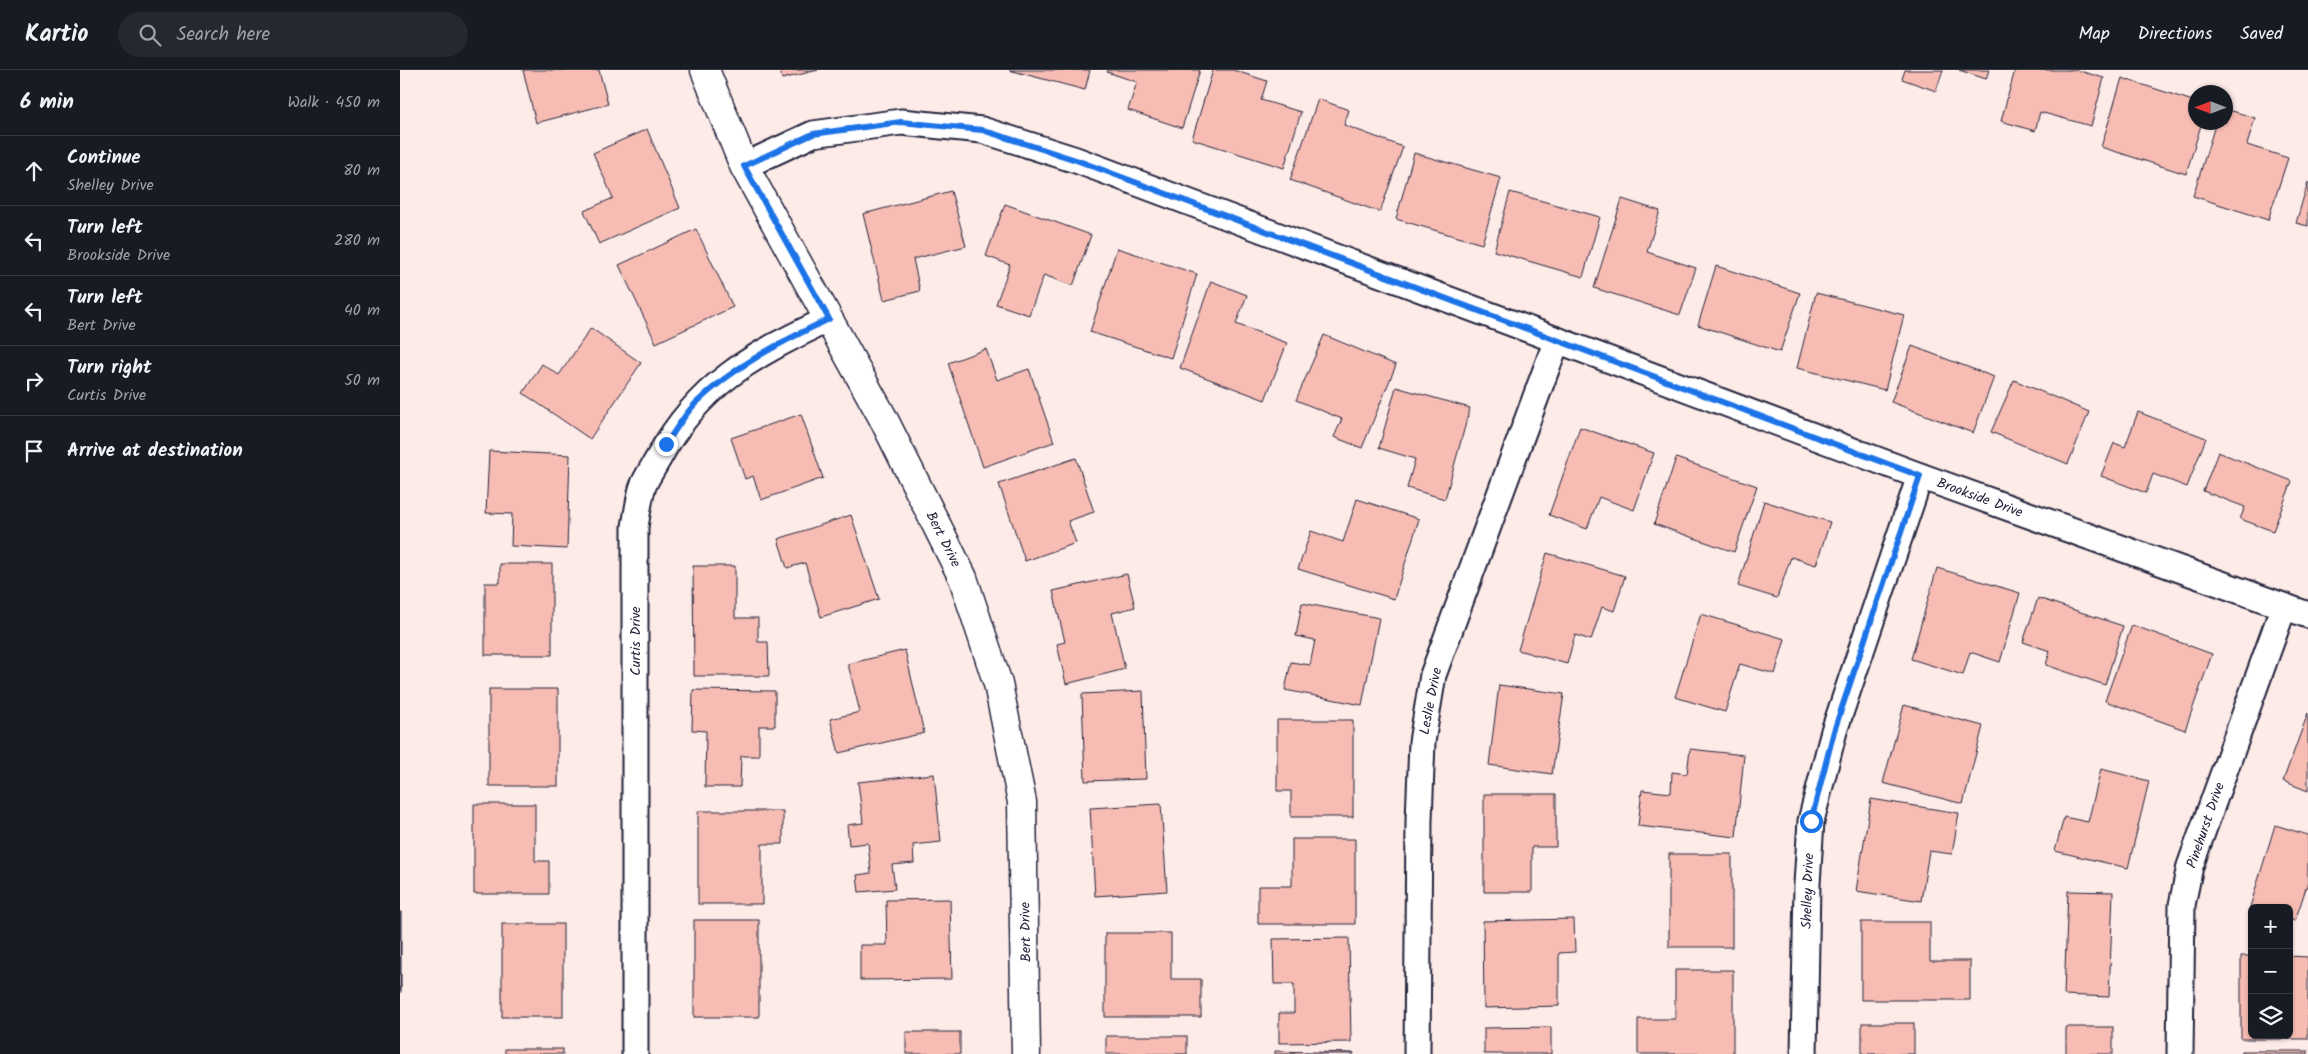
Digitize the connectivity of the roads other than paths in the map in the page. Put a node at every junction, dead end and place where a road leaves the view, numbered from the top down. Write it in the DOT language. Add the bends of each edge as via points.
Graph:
graph roads {
  1 [pos="706,70"];
  2 [pos="744,166"];
  3 [pos="829,319"];
  4 [pos="1557,340"];
  5 [pos="1920,476"];
  6 [pos="2284,606"];
  7 [pos="2308,615"];
  8 [pos="635,1054"];
  9 [pos="1026,1054"];
  10 [pos="1417,1054"];
  11 [pos="1804,1054"];
  12 [pos="2180,1054"];
  1 -- 2 [label="street, Bert Drive"];
  2 -- 3 [label="street, Bert Drive"];
  2 -- 4 [label="street, Brookside Drive" via="813,134 901,122 982,130 1076,160"];
  3 -- 8 [label="street, Curtis Drive" via="780,342 735,370 694,405 666,444 642,488 635,527"];
  3 -- 9 [label="street, Bert Drive" via="963,578 998,684 1022,802"];
  4 -- 5 [label="street, Brookside Drive"];
  4 -- 10 [label="street, Leslie Drive" via="1433,676 1422,752 1419,820"];
  5 -- 6 [label="street, Brookside Drive"];
  5 -- 11 [label="street, Shelley Drive" via="1834,731 1811,821"];
  6 -- 7 [label="street, Brookside Drive"];
  6 -- 12 [label="street, Pinehurst Drive" via="2190,866 2182,905"];
}
